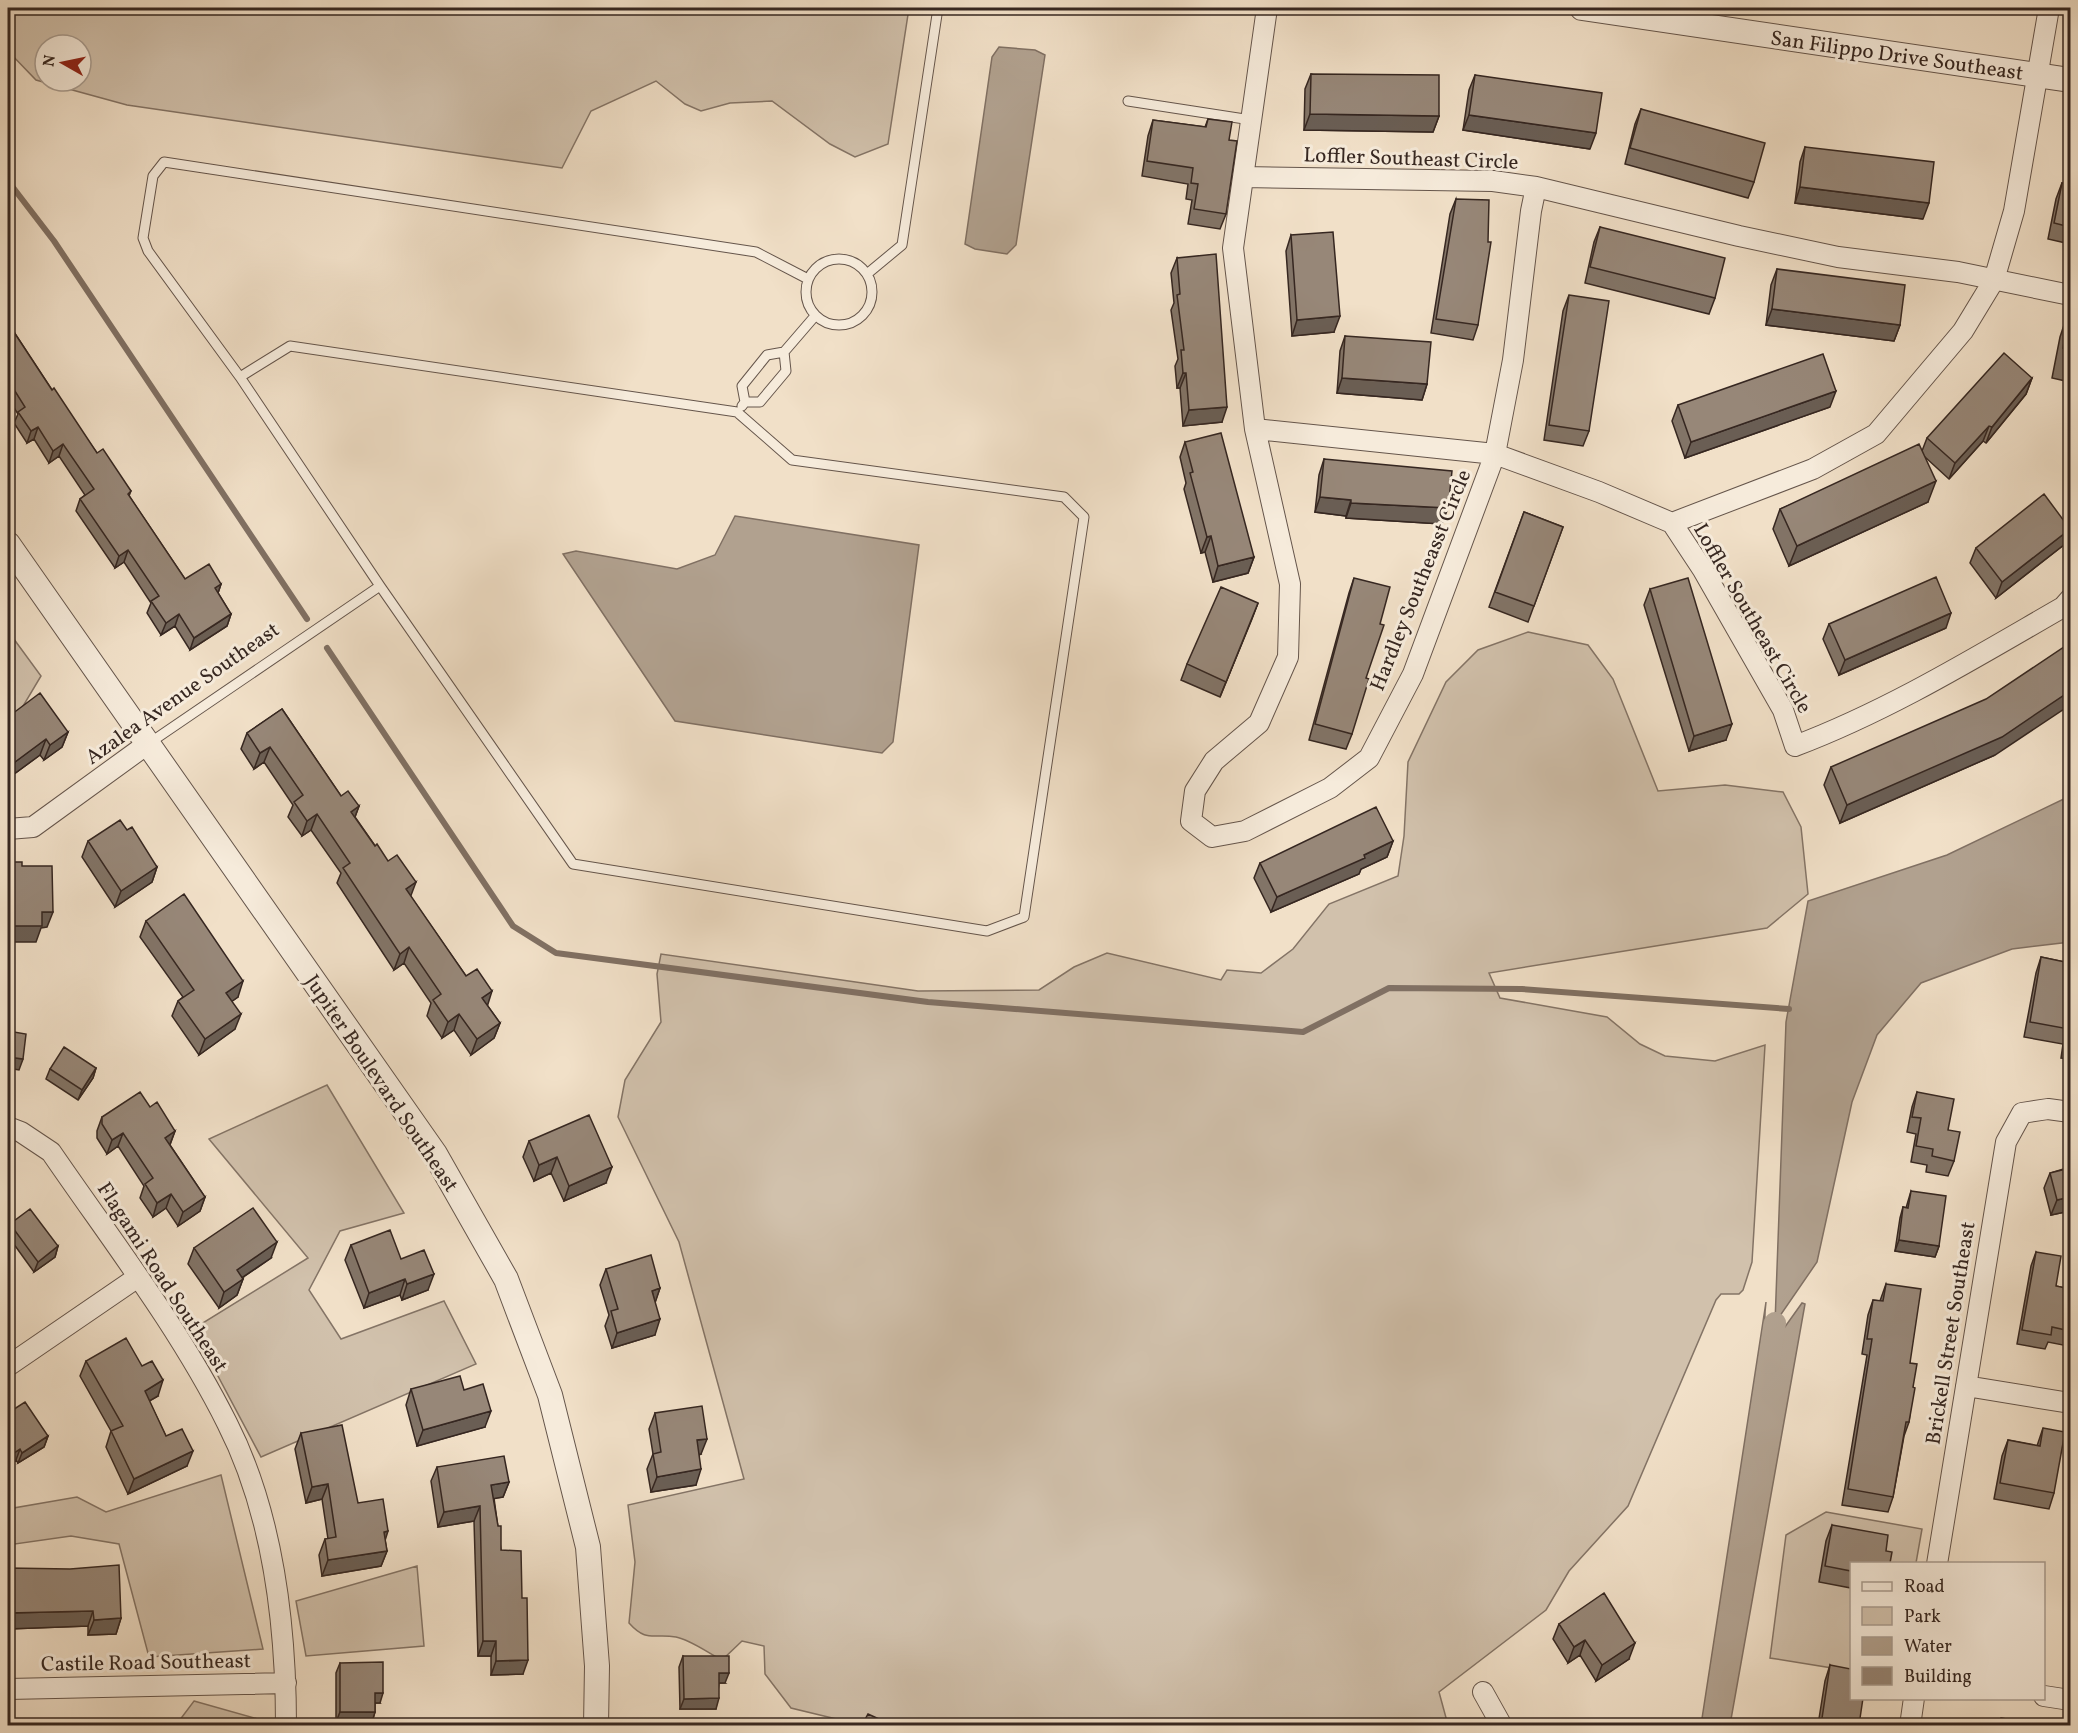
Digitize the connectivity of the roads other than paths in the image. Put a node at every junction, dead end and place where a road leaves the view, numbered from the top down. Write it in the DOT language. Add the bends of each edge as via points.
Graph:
graph roads {
  1 [pos="939,8"];
  2 [pos="1267,8"];
  3 [pos="1582,8"];
  4 [pos="2049,8"];
  5 [pos="2037,76"];
  6 [pos="2070,80"];
  7 [pos="1128,101"];
  8 [pos="1251,120"];
  9 [pos="1243,177"];
  10 [pos="1536,187"];
  11 [pos="867,274"];
  12 [pos="808,279"];
  13 [pos="1994,280"];
  14 [pos="2070,295"];
  15 [pos="815,316"];
  16 [pos="784,352"];
  17 [pos="240,377"];
  18 [pos="745,402"];
  19 [pos="736,411"];
  20 [pos="1255,429"];
  21 [pos="1495,454"];
  22 [pos="1672,523"];
  23 [pos="8,544"];
  24 [pos="380,586"];
  25 [pos="2070,600"];
  26 [pos="146,745"];
  27 [pos="8,829"];
  28 [pos="2070,1112"];
  29 [pos="8,1127"];
  30 [pos="138,1277"];
  31 [pos="8,1366"];
  32 [pos="1966,1386"];
  33 [pos="2070,1403"];
  34 [pos="1936,1562"];
  35 [pos="286,1683"];
  36 [pos="8,1689"];
  37 [pos="1483,1692"];
  38 [pos="2045,1696"];
  39 [pos="1914,1700"];
  40 [pos="2070,1700"];
  41 [pos="286,1725"];
  42 [pos="596,1725"];
  43 [pos="1502,1725"];
  44 [pos="1910,1725"];
  1 -- 11 [label="lane" via="902,245"];
  2 -- 8 [label="street, Hardley Southeasst Circle"];
  3 -- 5 [label="street, San Filippo Drive Southeast"];
  4 -- 5 [label="street"];
  5 -- 6 [label="street, San Filippo Drive Southeast"];
  5 -- 13 [label="street" via="2014,212"];
  7 -- 8 [label="lane"];
  8 -- 9 [label="street, Hardley Southeasst Circle"];
  9 -- 10 [label="street, Loffler Southeast Circle" via="1493,181"];
  9 -- 20 [label="street, Hardley Southeasst Circle" via="1233,248"];
  10 -- 13 [label="street, Loffler Southeast Circle" via="1838,257"];
  10 -- 21 [label="street, Hardley Southeasst Circle" via="1513,360"];
  11 -- 12 [label="lane" via="856,262 835,258 816,267"];
  11 -- 15 [label="lane" via="873,290 871,302 858,320 836,325"];
  12 -- 15 [label="lane" via="806,297"];
  12 -- 17 [label="lane" via="756,252 164,162 153,176 143,238 148,251"];
  13 -- 14 [label="street, Loffler Southeast Circle"];
  13 -- 22 [label="street" via="1963,331 1876,434 1813,469"];
  15 -- 16 [label="lane"];
  16 -- 18 [label="lane" via="767,355 742,386"];
  16 -- 18 [label="lane" via="786,371 760,402"];
  17 -- 19 [label="lane" via="290,346"];
  17 -- 24 [label="lane"];
  18 -- 19 [label="lane"];
  19 -- 24 [label="lane" via="792,460 1064,496 1084,517 1024,917 987,931 573,864"];
  20 -- 21 [label="street, Loffler Southeast Circle"];
  20 -- 21 [label="street, Hardley Southeasst Circle" via="1290,584 1288,657 1259,723 1214,761 1195,791 1191,821 1212,837 1245,831 1330,788 1369,758 1413,674"];
  21 -- 22 [label="street, Loffler Southeast Circle"];
  22 -- 25 [label="street, Loffler Southeast Circle" via="1784,710 1796,746 1834,732 1918,690"];
  23 -- 26 [label="street, Jupiter Boulevard Southeast"];
  24 -- 26 [label="lane, Azalea Avenue Southeast"];
  26 -- 27 [label="street, Azalea Avenue Southeast" via="33,827"];
  26 -- 42 [label="street, Jupiter Boulevard Southeast" via="435,1154 506,1279 550,1395 588,1547 597,1666"];
  28 -- 32 [label="street, Brickell Street Southeast" via="2048,1108 2022,1113 2006,1142"];
  29 -- 30 [label="street, Flagami Road Southeast" via="51,1152"];
  30 -- 31 [label="street"];
  30 -- 35 [label="street, Flagami Road Southeast" via="182,1342 228,1425 256,1498 278,1591"];
  32 -- 33 [label="street"];
  32 -- 34 [label="street, Brickell Street Southeast"];
  35 -- 36 [label="street, Castile Road Southeast"];
  35 -- 41 [label="street, Flagami Road Southeast"];
  37 -- 43 [label="street"];
  38 -- 40 [label="street"];
  39 -- 44 [label="street"];
}
